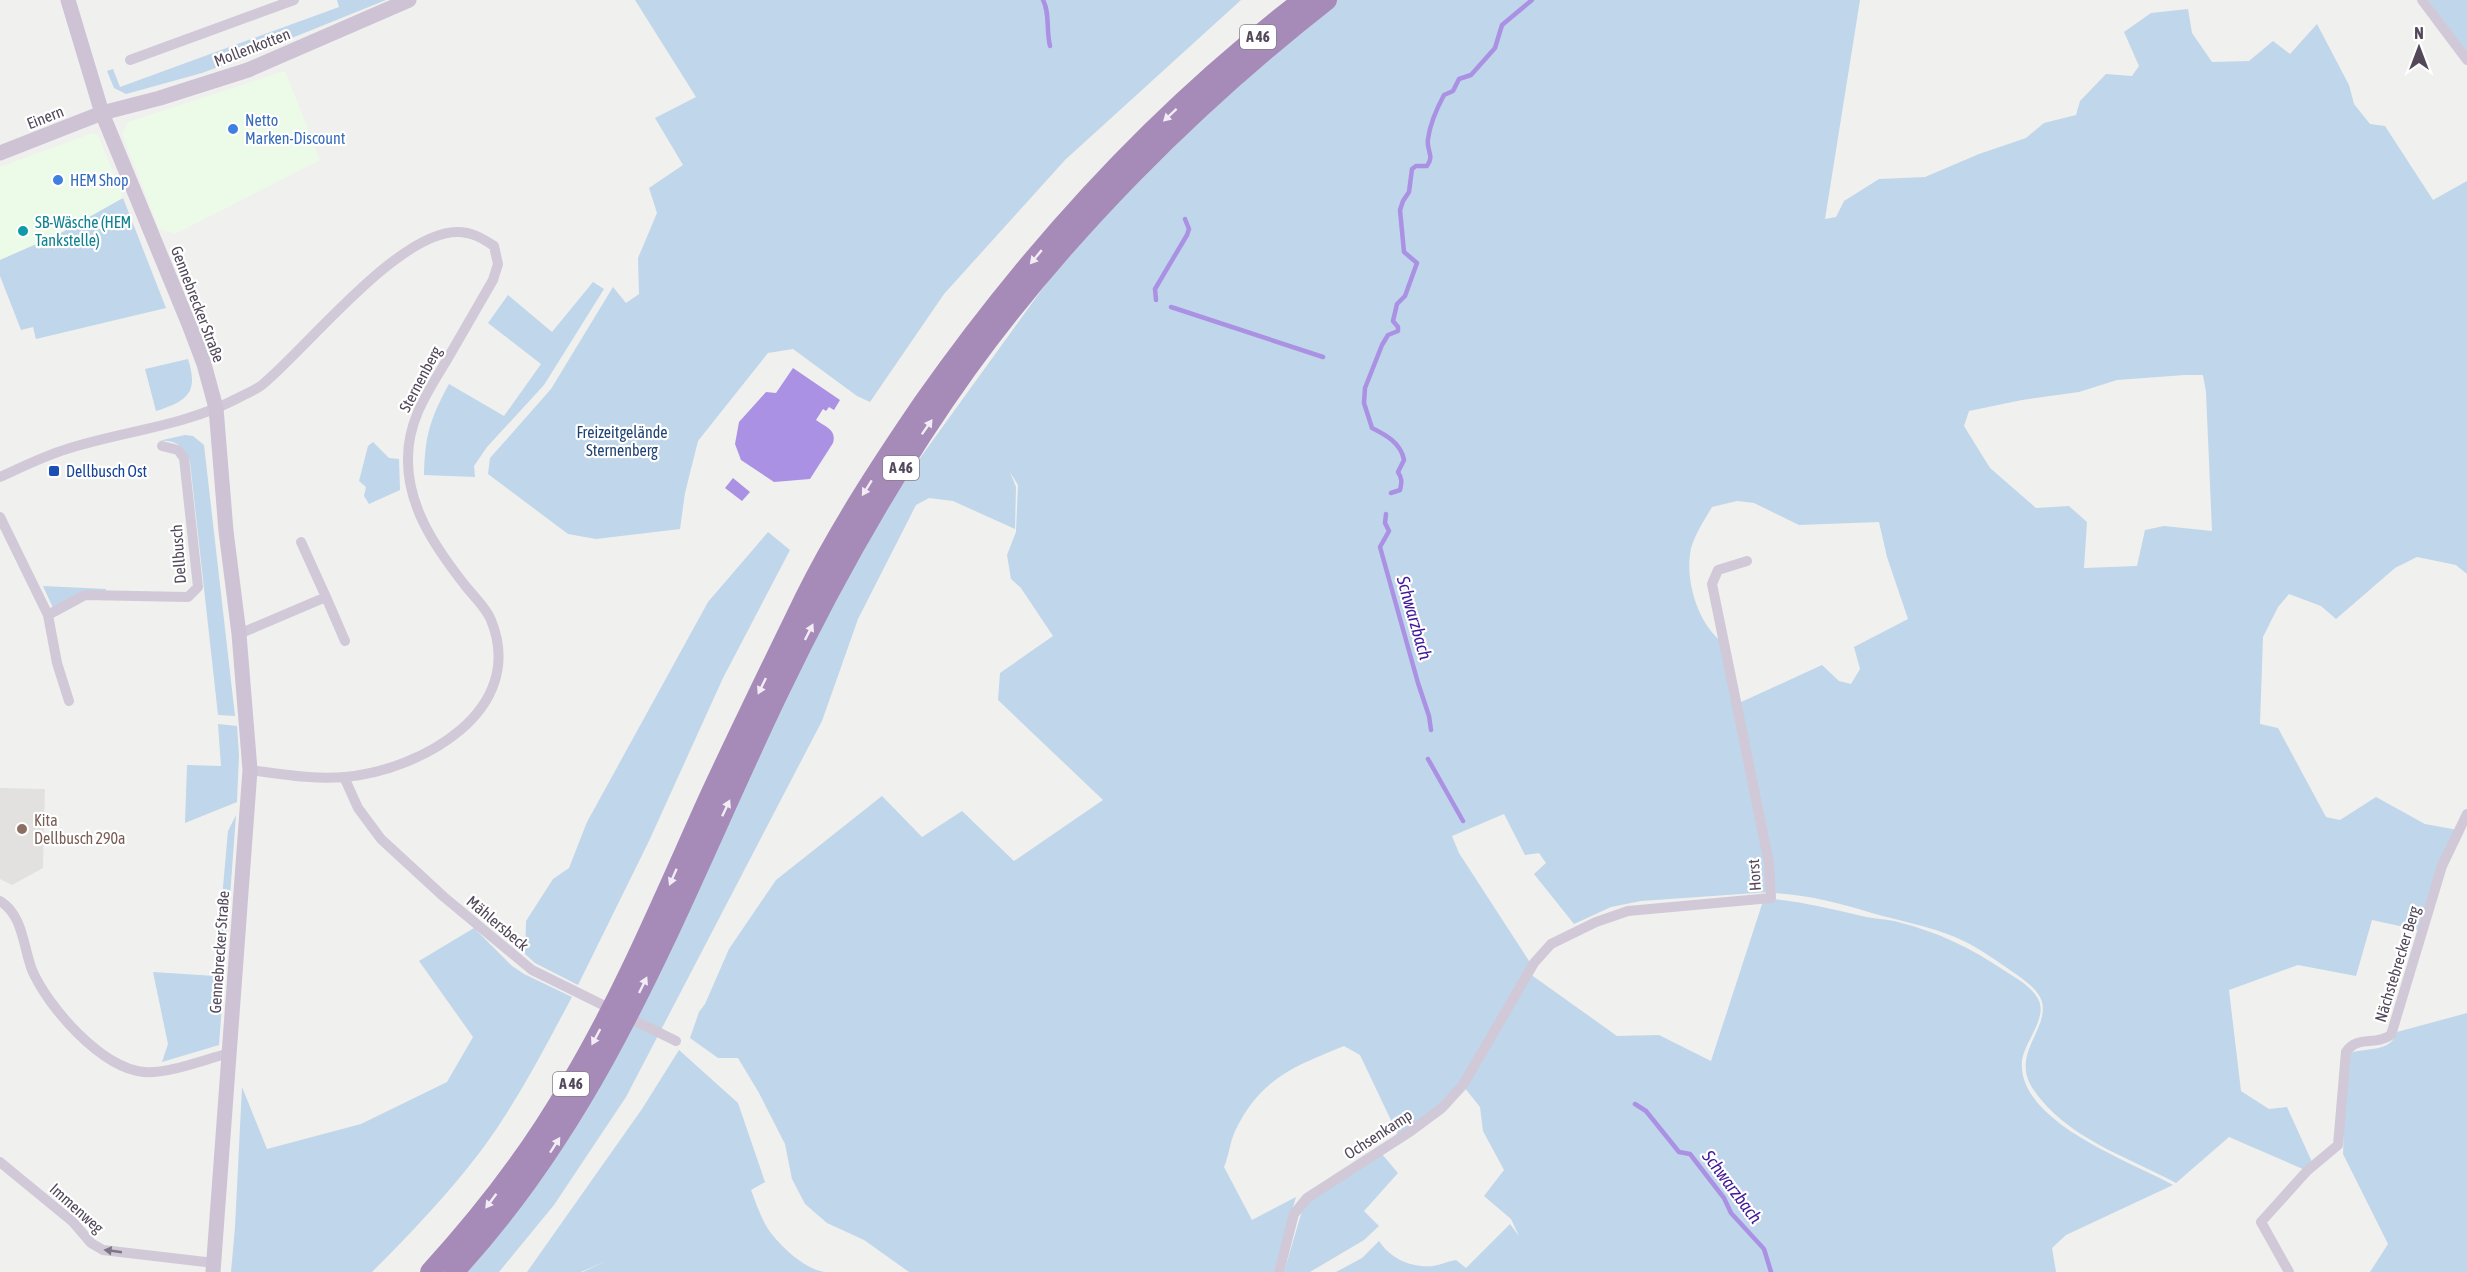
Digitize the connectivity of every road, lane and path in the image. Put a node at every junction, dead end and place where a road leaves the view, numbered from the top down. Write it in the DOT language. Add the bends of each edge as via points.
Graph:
graph roads {
  1 [pos="68,0"];
  2 [pos="294,0"];
  3 [pos="409,0"];
  4 [pos="1303,0"];
  5 [pos="1327,0"];
  6 [pos="2422,0"];
  7 [pos="130,60"];
  8 [pos="2467,60"];
  9 [pos="102,113"];
  10 [pos="0,153"];
  11 [pos="216,408"];
  12 [pos="162,446"];
  13 [pos="0,477"];
  14 [pos="0,517"];
  15 [pos="302,542"];
  16 [pos="1747,561"];
  17 [pos="326,597"];
  18 [pos="48,615"];
  19 [pos="239,634"];
  20 [pos="345,640"];
  21 [pos="69,700"];
  22 [pos="250,770"];
  23 [pos="344,777"];
  24 [pos="2467,814"];
  25 [pos="0,901"];
  26 [pos="1502,1019"];
  27 [pos="676,1041"];
  28 [pos="230,1053"];
  29 [pos="0,1162"];
  30 [pos="214,1268"];
  31 [pos="430,1272"];
  32 [pos="454,1272"];
  33 [pos="1279,1272"];
  34 [pos="2289,1272"];
  1 -- 9 [label="main road, Gennebrecker Straße"];
  2 -- 7 [label="street"];
  3 -- 9 [label="main road, Mollenkotten" via="248,70"];
  4 -- 31 [label="highway, A 46, one-way" via="1213,75 1077,210 985,319 905,430 807,594 616,999 571,1083 488,1205"];
  32 -- 5 [label="highway, A 46, one-way" via="521,1193 603,1065 674,922 804,640 919,438 992,335 1101,209 1220,90"];
  6 -- 8 [label="street"];
  9 -- 10 [label="main road, Einern"];
  9 -- 11 [label="main road, Gennebrecker Straße" via="190,327"];
  11 -- 13 [label="street" via="67,449"];
  11 -- 19 [label="main road, Gennebrecker Straße"];
  11 -- 23 [label="street, Sternenberg" via="260,386 339,307 418,245 440,234 457,232 476,235 494,246 498,264 493,279 424,396 415,418 408,458 411,490 425,528 490,618 500,654 494,682 478,712 432,750 400,765"];
  12 -- 18 [label="street, Dellbusch" via="178,450 184,458 198,587 188,597 85,595"];
  14 -- 18 [label="street"];
  15 -- 17 [label="street"];
  16 -- 26 [label="street, Horst" via="1718,570 1712,584 1769,863 1771,898 1628,910 1596,922 1551,944 1534,963"];
  17 -- 19 [label="street"];
  17 -- 20 [label="street"];
  18 -- 21 [label="street"];
  19 -- 22 [label="main road, Gennebrecker Straße"];
  22 -- 23 [label="street, Sternenberg"];
  22 -- 28 [label="main road, Gennebrecker Straße"];
  23 -- 27 [label="street, Mählersbeck" via="358,808 381,839 532,970"];
  24 -- 34 [label="street, Nächstebrecker Berg" via="2442,866 2391,1035 2383,1041 2350,1045 2346,1052 2338,1144 2307,1171 2261,1222"];
  25 -- 28 [label="street" via="18,921 32,970 42,988 70,1027 96,1050 143,1072"];
  26 -- 33 [label="street, Ochsenkamp" via="1463,1084 1442,1108 1307,1198 1294,1214"];
  28 -- 30 [label="main road, Gennebrecker Straße"];
  30 -- 29 [label="street, Immenweg, one-way" via="103,1250 91,1244 73,1222"];
}
